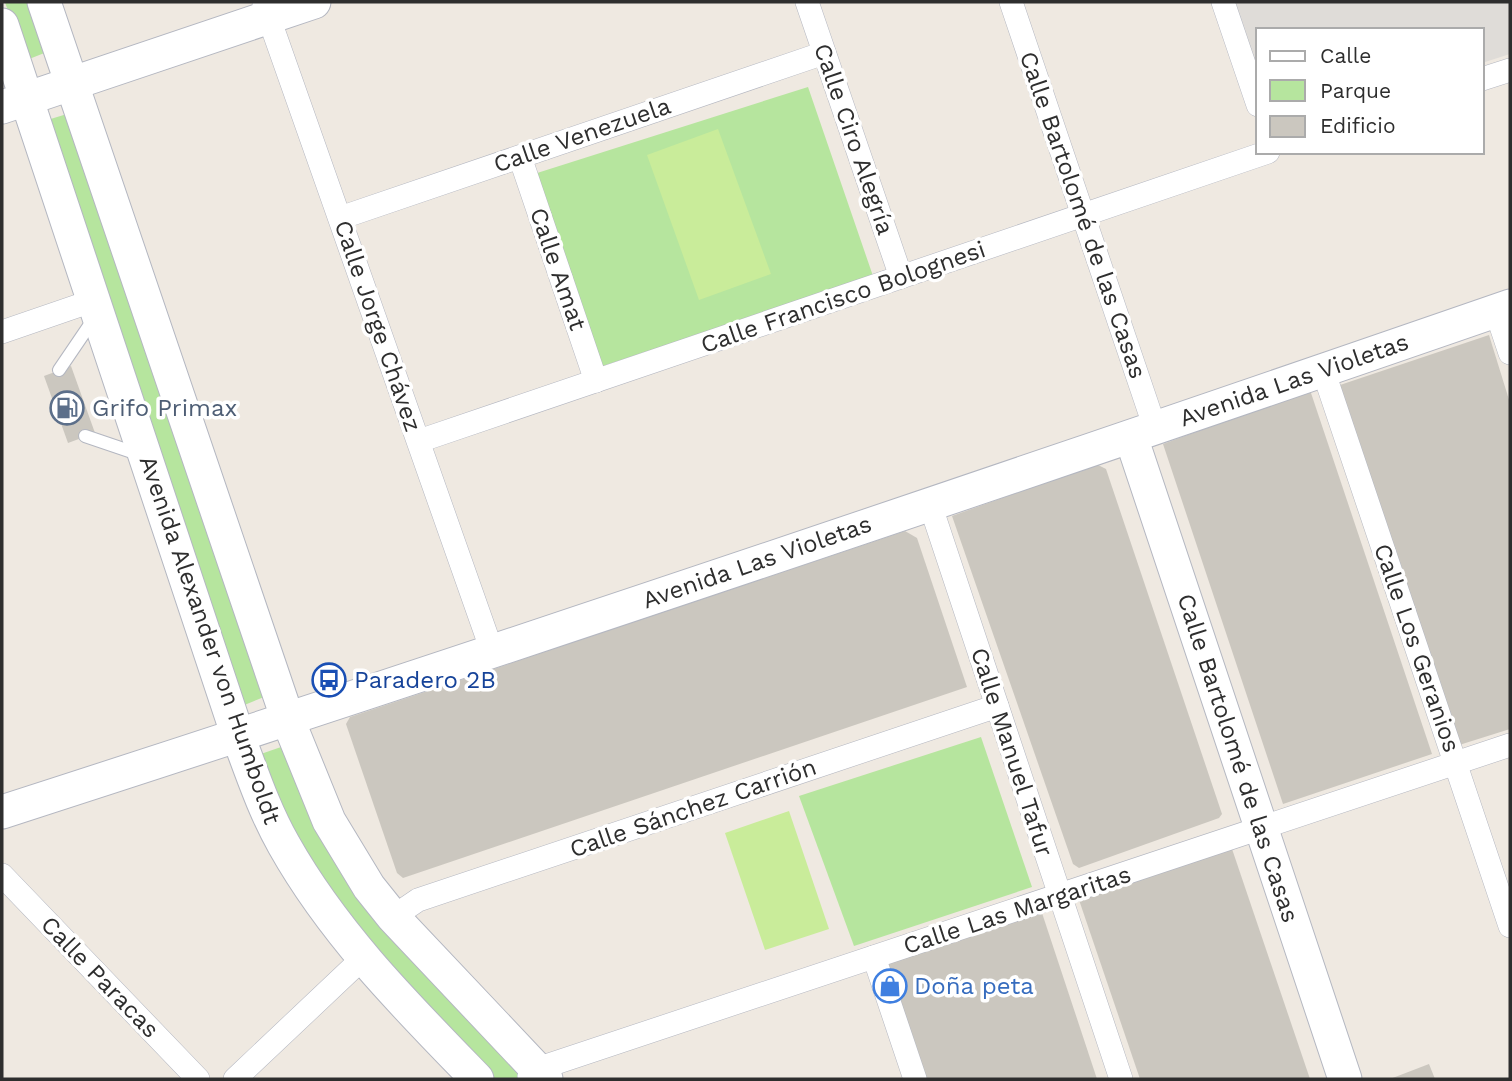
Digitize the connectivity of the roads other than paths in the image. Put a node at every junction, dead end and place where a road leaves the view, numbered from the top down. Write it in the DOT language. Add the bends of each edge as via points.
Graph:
graph roads {
  1 [pos="44,2"];
  2 [pos="314,2"];
  3 [pos="807,2"];
  4 [pos="1011,2"];
  5 [pos="1223,2"];
  6 [pos="266,9"];
  7 [pos="2,25"];
  8 [pos="824,53"];
  9 [pos="1510,70"];
  10 [pos="1484,78"];
  11 [pos="70,84"];
  12 [pos="1256,99"];
  13 [pos="14,103"];
  14 [pos="1262,154"];
  15 [pos="520,157"];
  16 [pos="1083,215"];
  17 [pos="340,218"];
  18 [pos="901,277"];
  19 [pos="95,308"];
  20 [pos="1503,308"];
  21 [pos="2,332"];
  22 [pos="1510,353"];
  23 [pos="59,370"];
  24 [pos="1323,370"];
  25 [pos="596,381"];
  26 [pos="1143,433"];
  27 [pos="85,436"];
  28 [pos="419,441"];
  29 [pos="144,456"];
  30 [pos="930,504"];
  31 [pos="492,651"];
  32 [pos="997,706"];
  33 [pos="288,720"];
  34 [pos="238,736"];
  35 [pos="1510,745"];
  36 [pos="1455,764"];
  37 [pos="2,812"];
  38 [pos="1262,828"];
  39 [pos="2,875"];
  40 [pos="1060,895"];
  41 [pos="393,917"];
  42 [pos="1510,926"];
  43 [pos="874,957"];
  44 [pos="363,958"];
  45 [pos="536,1076"];
  46 [pos="198,1079"];
  47 [pos="235,1079"];
  48 [pos="477,1079"];
  49 [pos="915,1079"];
  50 [pos="1121,1079"];
  51 [pos="1345,1079"];
  1 -- 11 [label="street, Avenida Alexander von Humboldt"];
  2 -- 6 [label="street"];
  3 -- 8 [label="street, Calle Ciro Alegría"];
  4 -- 16 [label="street, Calle Bartolomé de las Casas"];
  5 -- 12 [label="street"];
  6 -- 11 [label="street"];
  6 -- 17 [label="street, Calle Jorge Chávez"];
  7 -- 13 [label="street, Avenida Alexander von Humboldt"];
  8 -- 15 [label="street, Calle Venezuela"];
  8 -- 18 [label="street, Calle Ciro Alegría"];
  9 -- 10 [label="street"];
  11 -- 13 [label="street"];
  11 -- 33 [label="street, Avenida Alexander von Humboldt"];
  13 -- 19 [label="street, Avenida Alexander von Humboldt"];
  14 -- 16 [label="street, Calle Francisco Bolognesi"];
  15 -- 17 [label="street, Calle Venezuela"];
  15 -- 25 [label="street, Calle Amat"];
  16 -- 18 [label="street, Calle Francisco Bolognesi"];
  16 -- 26 [label="street, Calle Bartolomé de las Casas"];
  17 -- 28 [label="street, Calle Jorge Chávez"];
  18 -- 25 [label="street, Calle Francisco Bolognesi"];
  19 -- 21 [label="street"];
  19 -- 23 [label="lane"];
  19 -- 29 [label="street, Avenida Alexander von Humboldt"];
  20 -- 22 [label="street"];
  20 -- 24 [label="street, Avenida Las Violetas"];
  24 -- 26 [label="street, Avenida Las Violetas"];
  24 -- 36 [label="street, Calle Los Geranios"];
  25 -- 28 [label="street, Calle Francisco Bolognesi"];
  26 -- 30 [label="street, Avenida Las Violetas"];
  26 -- 38 [label="street, Calle Bartolomé de las Casas"];
  27 -- 29 [label="lane"];
  28 -- 31 [label="street, Calle Jorge Chávez"];
  29 -- 34 [label="street, Avenida Alexander von Humboldt"];
  30 -- 31 [label="street, Avenida Las Violetas"];
  30 -- 32 [label="street, Calle Manuel Tafur"];
  31 -- 33 [label="street, Avenida Las Violetas"];
  32 -- 40 [label="street, Calle Manuel Tafur"];
  32 -- 41 [label="street, Calle Sánchez Carrión" via="418,900"];
  33 -- 34 [label="street, Avenida Las Violetas"];
  33 -- 41 [label="street, Avenida Alexander von Humboldt" via="329,821"];
  34 -- 37 [label="street, Avenida Las Violetas"];
  34 -- 44 [label="street, Avenida Alexander von Humboldt" via="283,844 327,914"];
  35 -- 36 [label="street, Calle Las Margaritas"];
  36 -- 38 [label="street, Calle Las Margaritas"];
  36 -- 42 [label="street, Calle Los Geranios"];
  38 -- 40 [label="street, Calle Las Margaritas"];
  38 -- 51 [label="street, Calle Bartolomé de las Casas"];
  39 -- 46 [label="street, Calle Paracas"];
  40 -- 43 [label="street, Calle Las Margaritas"];
  40 -- 50 [label="street, Calle Manuel Tafur"];
  41 -- 45 [label="street, Avenida Alexander von Humboldt"];
  43 -- 45 [label="street, Calle Las Margaritas"];
  43 -- 49 [label="street"];
  44 -- 47 [label="street"];
  44 -- 48 [label="street, Avenida Alexander von Humboldt"];
}
